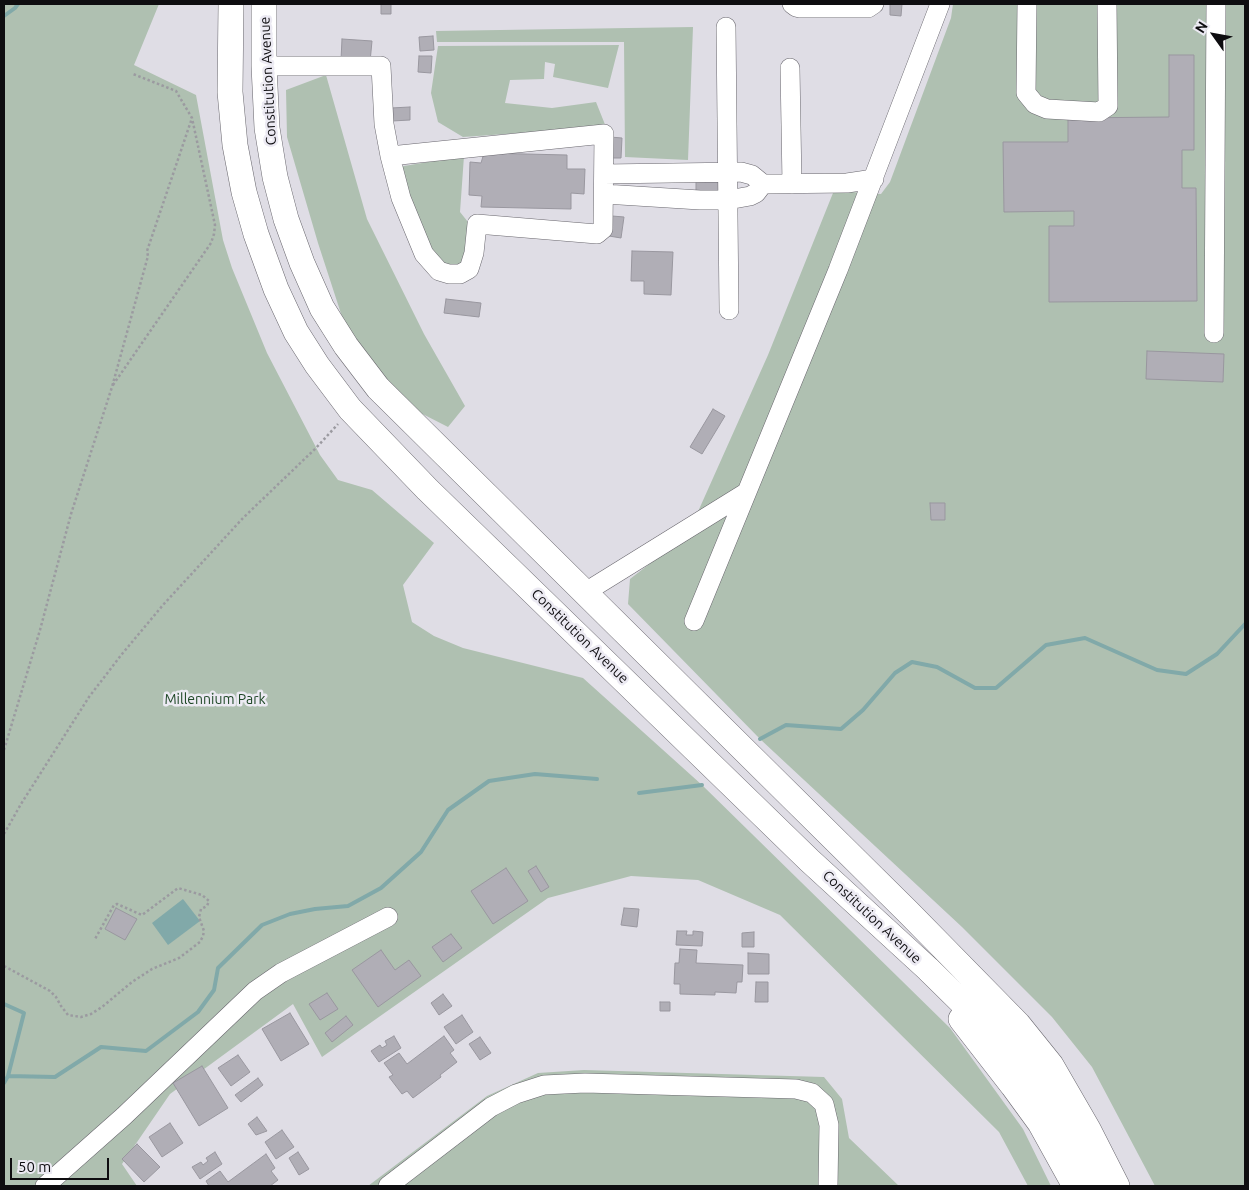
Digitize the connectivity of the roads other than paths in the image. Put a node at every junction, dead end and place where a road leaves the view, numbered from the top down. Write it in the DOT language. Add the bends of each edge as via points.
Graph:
graph roads {
  1 [pos="231,4"];
  2 [pos="264,4"];
  3 [pos="792,4"];
  4 [pos="874,4"];
  5 [pos="940,4"];
  6 [pos="1027,4"];
  7 [pos="1107,4"];
  8 [pos="1216,4"];
  9 [pos="726,27"];
  10 [pos="264,66"];
  11 [pos="790,68"];
  12 [pos="390,156"];
  13 [pos="728,171"];
  14 [pos="604,174"];
  15 [pos="874,179"];
  16 [pos="764,184"];
  17 [pos="792,184"];
  18 [pos="604,194"];
  19 [pos="728,200"];
  20 [pos="729,310"];
  21 [pos="1214,333"];
  22 [pos="747,492"];
  23 [pos="584,593"];
  24 [pos="694,621"];
  25 [pos="388,917"];
  26 [pos="928,969"];
  27 [pos="1051,1065"];
  28 [pos="45,1186"];
  29 [pos="388,1186"];
  30 [pos="828,1186"];
  31 [pos="1075,1186"];
  32 [pos="1093,1186"];
  33 [pos="1117,1186"];
  34 [pos="1134,1186"];
  1 -- 26 [label="main road, Constitution Avenue" via="230,92 235,146 244,192 276,289 296,332 317,365 350,409 427,489 809,860"];
  2 -- 10 [label="main road, Constitution Avenue"];
  3 -- 4 [label="street" via="800,8 868,8"];
  5 -- 15 [label="street"];
  6 -- 7 [label="street" via="1026,93 1035,104 1047,109 1099,112 1108,106"];
  8 -- 21 [label="street"];
  9 -- 13 [label="street"];
  10 -- 12 [label="street" via="381,66 384,124"];
  10 -- 23 [label="main road, Constitution Avenue" via="267,128 275,176 286,219 322,308 378,388"];
  11 -- 17 [label="street"];
  12 -- 14 [label="street" via="604,134"];
  12 -- 18 [label="street" via="400,198 424,254 439,271 449,274 460,274 469,269 477,224 597,234 603,228"];
  13 -- 14 [label="street"];
  13 -- 16 [label="street" via="752,175"];
  13 -- 19 [label="street"];
  14 -- 18 [label="street"];
  15 -- 17 [label="street"];
  15 -- 22 [label="street"];
  16 -- 17 [label="street"];
  16 -- 19 [label="street" via="750,196"];
  18 -- 19 [label="street"];
  19 -- 20 [label="street"];
  22 -- 23 [label="street"];
  22 -- 24 [label="street"];
  23 -- 27 [label="main road, Constitution Avenue" via="1018,1024"];
  25 -- 28 [label="street" via="281,973 255,991"];
  26 -- 31 [label="main road" via="954,1011 1040,1123"];
  26 -- 32 [label="main road, Constitution Avenue" via="994,1034 1042,1093 1061,1122"];
  27 -- 33 [label="main road, Constitution Avenue"];
  27 -- 34 [label="main road" via="1110,1132"];
  29 -- 30 [label="street" via="491,1107 544,1085 585,1083 796,1089 812,1093 824,1104 829,1125"];
}
